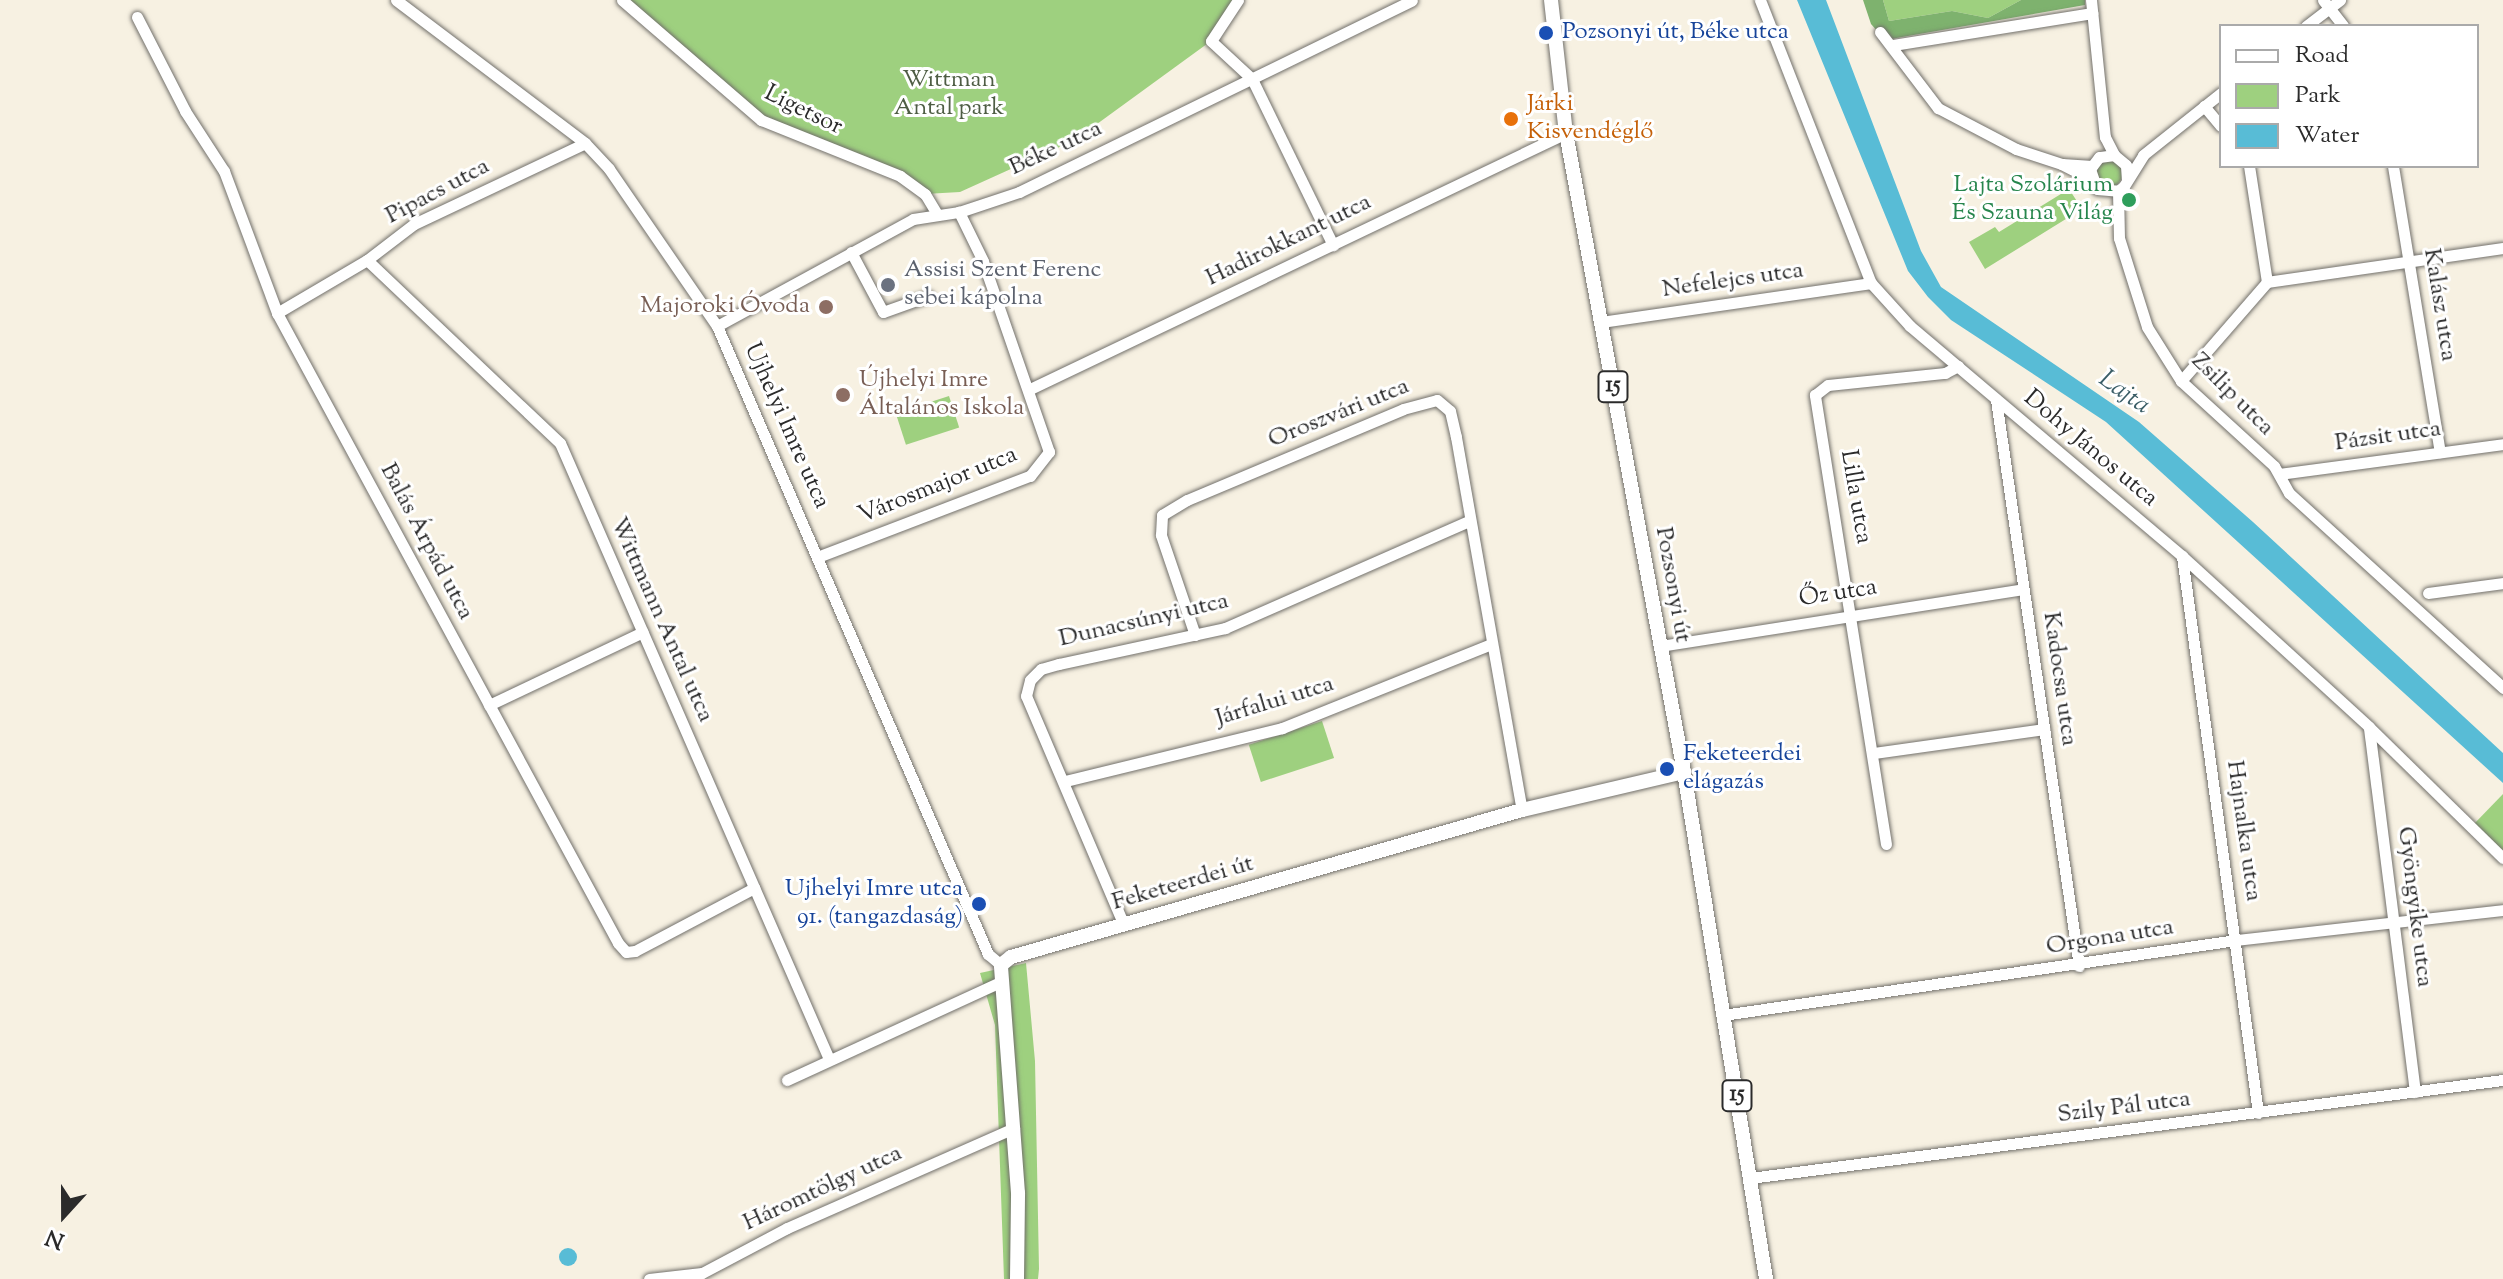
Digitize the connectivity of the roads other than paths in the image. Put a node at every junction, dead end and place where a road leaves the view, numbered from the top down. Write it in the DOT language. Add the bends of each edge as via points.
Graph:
graph roads {
  1 [pos="396,0"];
  2 [pos="622,0"];
  3 [pos="1238,0"];
  4 [pos="1412,0"];
  5 [pos="1551,0"];
  6 [pos="1760,0"];
  7 [pos="2340,0"];
  8 [pos="2326,4"];
  9 [pos="2092,6"];
  10 [pos="137,17"];
  11 [pos="2308,24"];
  12 [pos="2341,24"];
  13 [pos="1880,32"];
  14 [pos="1893,45"];
  15 [pos="1252,79"];
  16 [pos="2219,95"];
  17 [pos="2204,106"];
  18 [pos="2219,124"];
  19 [pos="1566,133"];
  20 [pos="2105,137"];
  21 [pos="585,143"];
  22 [pos="2143,155"];
  23 [pos="2118,157"];
  24 [pos="2096,161"];
  25 [pos="2062,164"];
  26 [pos="2249,168"];
  27 [pos="2393,168"];
  28 [pos="2091,179"];
  29 [pos="2127,180"];
  30 [pos="2118,191"];
  31 [pos="2103,192"];
  32 [pos="2114,209"];
  33 [pos="959,212"];
  34 [pos="937,214"];
  35 [pos="1333,245"];
  36 [pos="2503,248"];
  37 [pos="851,252"];
  38 [pos="367,260"];
  39 [pos="2410,263"];
  40 [pos="2267,282"];
  41 [pos="1871,283"];
  42 [pos="928,296"];
  43 [pos="277,313"];
  44 [pos="1601,322"];
  45 [pos="717,326"];
  46 [pos="1958,366"];
  47 [pos="2181,381"];
  48 [pos="1030,389"];
  49 [pos="1996,400"];
  50 [pos="2503,444"];
  51 [pos="2440,452"];
  52 [pos="2279,474"];
  53 [pos="1469,521"];
  54 [pos="820,556"];
  55 [pos="2182,556"];
  56 [pos="2503,583"];
  57 [pos="2023,589"];
  58 [pos="2428,593"];
  59 [pos="1853,614"];
  60 [pos="643,632"];
  61 [pos="1195,635"];
  62 [pos="1491,644"];
  63 [pos="1660,646"];
  64 [pos="2503,688"];
  65 [pos="489,705"];
  66 [pos="2369,727"];
  67 [pos="2044,729"];
  68 [pos="1874,753"];
  69 [pos="1684,772"];
  70 [pos="1065,781"];
  71 [pos="1522,810"];
  72 [pos="1886,844"];
  73 [pos="2503,858"];
  74 [pos="754,888"];
  75 [pos="2503,910"];
  76 [pos="2394,920"];
  77 [pos="1123,923"];
  78 [pos="2236,940"];
  79 [pos="1001,965"];
  80 [pos="2079,966"];
  81 [pos="1002,981"];
  82 [pos="1723,1015"];
  83 [pos="829,1059"];
  84 [pos="787,1080"];
  85 [pos="2503,1080"];
  86 [pos="2415,1092"];
  87 [pos="2258,1113"];
  88 [pos="1014,1128"];
  89 [pos="1750,1178"];
  90 [pos="649,1279"];
  91 [pos="1017,1279"];
  92 [pos="1766,1279"];
  1 -- 21 [label="street, Ujhelyi Imre utca"];
  2 -- 34 [label="street, Ligetsor" via="761,120 900,176 925,194"];
  3 -- 15 [label="street" via="1211,41"];
  4 -- 15 [label="street, Béke utca"];
  5 -- 19 [label="main road, Pozsonyi út / 15"];
  6 -- 41 [label="street, Dohy János utca"];
  7 -- 8 [label="street"];
  8 -- 11 [label="street"];
  8 -- 12 [label="street"];
  9 -- 14 [label="street"];
  9 -- 20 [label="street"];
  10 -- 43 [label="street, Balás Árpád utca" via="185,111 224,171"];
  13 -- 14 [label="street"];
  14 -- 25 [label="street" via="1911,78 1938,108 1983,134"];
  15 -- 33 [label="street, Béke utca" via="1019,192"];
  15 -- 35 [label="street"];
  16 -- 17 [label="street"];
  17 -- 18 [label="street"];
  17 -- 22 [label="street"];
  19 -- 35 [label="street, Hadirokkant utca"];
  19 -- 44 [label="main road, Pozsonyi út / 15"];
  20 -- 23 [label="street"];
  20 -- 24 [label="street"];
  21 -- 38 [label="street, Pipacs utca" via="414,224"];
  21 -- 45 [label="street, Ujhelyi Imre utca" via="609,169"];
  22 -- 23 [label="street"];
  22 -- 29 [label="street"];
  23 -- 24 [label="street"];
  23 -- 29 [label="street"];
  24 -- 25 [label="street"];
  24 -- 28 [label="street"];
  25 -- 28 [label="street"];
  26 -- 40 [label="street"];
  27 -- 39 [label="street, Kalász utca"];
  28 -- 31 [label="street"];
  29 -- 30 [label="street"];
  30 -- 31 [label="street"];
  30 -- 32 [label="street"];
  31 -- 32 [label="street"];
  32 -- 47 [label="street, Zsilip utca" via="2147,327"];
  33 -- 34 [label="street, Béke utca"];
  33 -- 48 [label="street, Városmajor utca"];
  34 -- 37 [label="street, Béke utca" via="913,219"];
  35 -- 48 [label="street, Hadirokkant utca"];
  36 -- 39 [label="street"];
  37 -- 42 [label="street" via="883,312"];
  37 -- 45 [label="street, Béke utca"];
  38 -- 43 [label="street, Pipacs utca"];
  38 -- 60 [label="street, Wittmann Antal utca" via="544,422 560,443"];
  39 -- 40 [label="street"];
  39 -- 51 [label="street, Kalász utca"];
  40 -- 47 [label="street"];
  41 -- 44 [label="street, Nefelejcs utca"];
  41 -- 46 [label="street, Dohy János utca" via="1910,326"];
  43 -- 65 [label="street, Balás Árpád utca"];
  44 -- 63 [label="main road, Pozsonyi út / 15"];
  45 -- 54 [label="street, Ujhelyi Imre utca"];
  46 -- 49 [label="street, Dohy János utca"];
  46 -- 59 [label="street, Lilla utca" via="1945,373 1828,385 1815,395"];
  47 -- 52 [label="street, Zsilip utca"];
  48 -- 54 [label="street, Városmajor utca" via="1049,452 1030,476"];
  49 -- 55 [label="street, Dohy János utca"];
  49 -- 57 [label="street, Kadocsa utca"];
  50 -- 51 [label="street, Pázsit utca"];
  51 -- 52 [label="street, Pázsit utca"];
  52 -- 64 [label="street, Zsilip utca" via="2289,493"];
  53 -- 61 [label="street, Dunacsúnyi utca" via="1298,598"];
  53 -- 61 [label="street, Oroszvári utca" via="1450,411 1437,400 1403,409 1162,515 1161,535"];
  53 -- 62 [label="street, Oroszvári utca"];
  54 -- 79 [label="street, Ujhelyi Imre utca" via="988,954"];
  55 -- 66 [label="street, Dohy János utca"];
  55 -- 78 [label="street, Hajnalka utca"];
  56 -- 58 [label="street"];
  57 -- 59 [label="street, Őz utca"];
  57 -- 67 [label="street, Kadocsa utca"];
  59 -- 63 [label="street, Őz utca"];
  59 -- 68 [label="street, Lilla utca"];
  60 -- 65 [label="street"];
  60 -- 74 [label="street, Wittmann Antal utca"];
  61 -- 70 [label="street, Dunacsúnyi utca" via="1050,666 1030,680 1026,696"];
  62 -- 70 [label="street, Járfalui utca" via="1282,728"];
  62 -- 71 [label="street, Oroszvári utca"];
  63 -- 69 [label="main road, Pozsonyi út / 15"];
  65 -- 74 [label="street, Balás Árpád utca" via="624,951 635,951"];
  66 -- 73 [label="street, Dohy János utca"];
  66 -- 76 [label="street, Gyöngyike utca"];
  67 -- 68 [label="street"];
  67 -- 80 [label="street, Kadocsa utca"];
  68 -- 72 [label="street, Lilla utca"];
  69 -- 71 [label="main road, Feketeerdei út"];
  69 -- 82 [label="main road, Pozsonyi út / 15"];
  70 -- 77 [label="street, Dunacsúnyi utca"];
  71 -- 77 [label="main road, Feketeerdei út"];
  74 -- 83 [label="street, Wittmann Antal utca"];
  75 -- 76 [label="street, Orgona utca"];
  76 -- 78 [label="street, Orgona utca"];
  76 -- 86 [label="street, Gyöngyike utca"];
  77 -- 79 [label="main road, Feketeerdei út" via="1011,957"];
  78 -- 80 [label="street, Orgona utca"];
  78 -- 87 [label="street, Hajnalka utca"];
  79 -- 81 [label="main road"];
  80 -- 82 [label="street, Orgona utca"];
  81 -- 83 [label="street"];
  81 -- 88 [label="main road"];
  82 -- 89 [label="main road, Pozsonyi út / 15"];
  83 -- 84 [label="street"];
  85 -- 86 [label="street, Szily Pál utca"];
  86 -- 87 [label="street, Szily Pál utca"];
  87 -- 89 [label="street, Szily Pál utca"];
  88 -- 90 [label="street, Háromtölgy utca" via="787,1228 702,1273"];
  88 -- 91 [label="main road"];
  89 -- 92 [label="main road, 15"];
}
